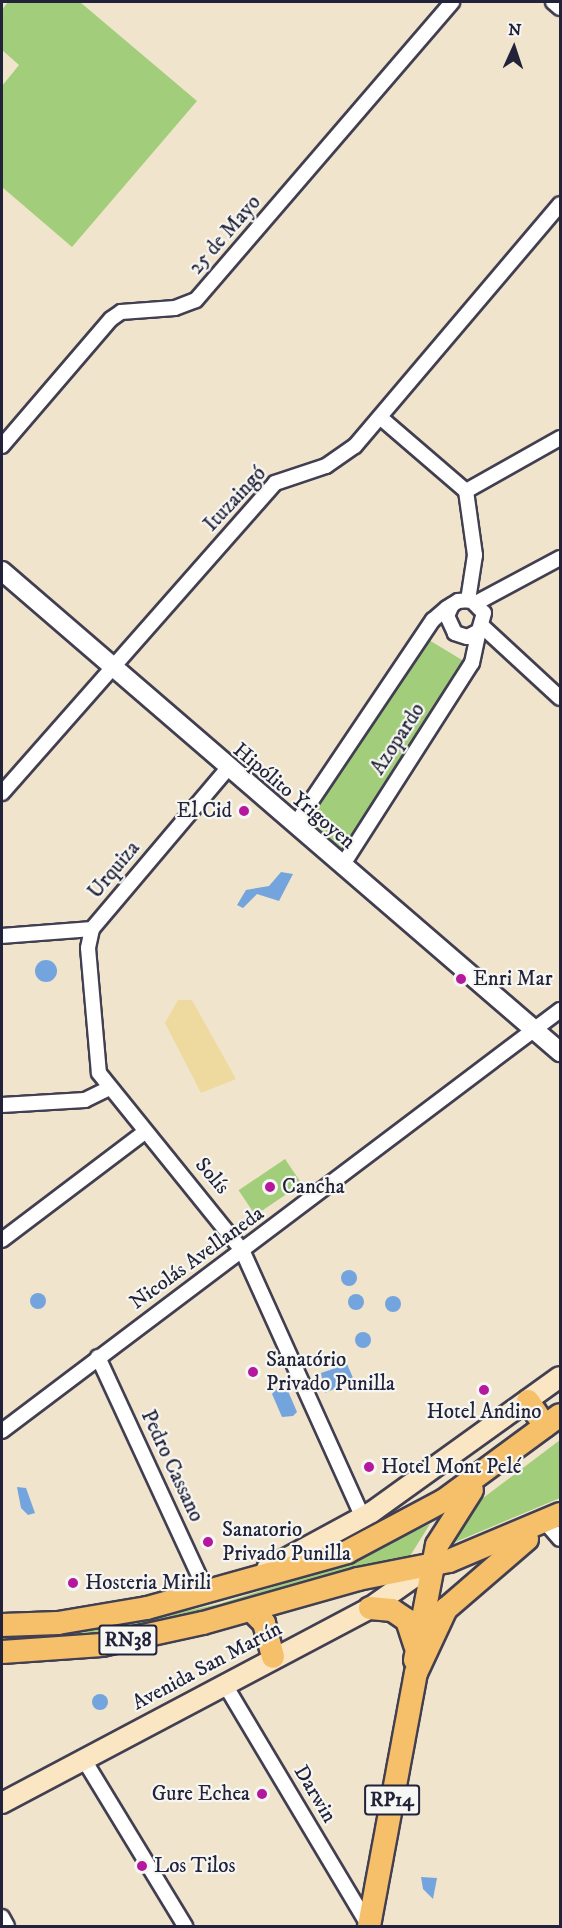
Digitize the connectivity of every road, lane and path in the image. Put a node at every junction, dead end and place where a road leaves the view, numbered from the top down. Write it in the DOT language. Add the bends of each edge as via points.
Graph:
graph roads {
  1 [pos="452,2"];
  2 [pos="553,2"];
  3 [pos="561,8"];
  4 [pos="561,204"];
  5 [pos="381,418"];
  6 [pos="561,438"];
  7 [pos="2,446"];
  8 [pos="466,491"];
  9 [pos="561,558"];
  10 [pos="2,571"];
  11 [pos="472,602"];
  12 [pos="452,605"];
  13 [pos="481,629"];
  14 [pos="113,668"];
  15 [pos="561,698"];
  16 [pos="227,769"];
  17 [pos="2,793"];
  18 [pos="295,825"];
  19 [pos="342,866"];
  20 [pos="92,929"];
  21 [pos="2,936"];
  22 [pos="561,1010"];
  23 [pos="534,1029"];
  24 [pos="561,1052"];
  25 [pos="108,1089"];
  26 [pos="2,1106"];
  27 [pos="145,1132"];
  28 [pos="2,1240"];
  29 [pos="242,1250"];
  30 [pos="98,1357"];
  31 [pos="561,1377"];
  32 [pos="528,1401"];
  33 [pos="553,1421"];
  34 [pos="2,1431"];
  35 [pos="503,1456"];
  36 [pos="363,1518"];
  37 [pos="556,1525"];
  38 [pos="431,1565"];
  39 [pos="237,1585"];
  40 [pos="207,1593"];
  41 [pos="370,1608"];
  42 [pos="252,1611"];
  43 [pos="2,1624"];
  44 [pos="415,1646"];
  45 [pos="2,1652"];
  46 [pos="273,1657"];
  47 [pos="416,1673"];
  48 [pos="224,1683"];
  49 [pos="83,1758"];
  50 [pos="2,1803"];
  51 [pos="2,1917"];
  52 [pos="7,1926"];
  53 [pos="185,1926"];
  54 [pos="369,1926"];
  1 -- 7 [label="street, 25 de Mayo" via="196,300 175,308 121,312 111,319"];
  2 -- 3 [label="street"];
  4 -- 5 [label="street, Ituzaingó"];
  5 -- 8 [label="street"];
  5 -- 14 [label="street, Ituzaingó" via="335,462 275,483"];
  6 -- 8 [label="street"];
  8 -- 11 [label="street" via="475,555"];
  9 -- 11 [label="street"];
  10 -- 14 [label="street, Hipólito Yrigoyen"];
  11 -- 12 [label="street"];
  11 -- 13 [label="street" via="484,613"];
  12 -- 13 [label="street" via="447,616 455,633 467,637"];
  12 -- 18 [label="street, Azopardo" via="433,620"];
  13 -- 15 [label="street"];
  13 -- 19 [label="street, Azopardo" via="472,663"];
  14 -- 16 [label="street, Hipólito Yrigoyen"];
  14 -- 17 [label="street, Ituzaingó"];
  16 -- 18 [label="street, Hipólito Yrigoyen"];
  16 -- 20 [label="street, Urquiza"];
  18 -- 19 [label="street, Hipólito Yrigoyen"];
  19 -- 23 [label="street, Hipólito Yrigoyen"];
  20 -- 21 [label="street, Urquiza"];
  20 -- 25 [label="street, Solís" via="88,948 96,1060"];
  22 -- 23 [label="street, Nicolás Avellaneda"];
  23 -- 24 [label="street, Hipólito Yrigoyen"];
  23 -- 29 [label="street, Nicolás Avellaneda"];
  25 -- 26 [label="street" via="85,1100"];
  25 -- 27 [label="street, Solís"];
  27 -- 28 [label="street"];
  27 -- 29 [label="street, Solís"];
  29 -- 30 [label="street, Nicolás Avellaneda"];
  29 -- 36 [label="street, Solís"];
  30 -- 34 [label="street, Nicolás Avellaneda"];
  30 -- 40 [label="street, Pedro Cassano"];
  31 -- 32 [label="main road"];
  32 -- 33 [label="main road"];
  32 -- 36 [label="main road"];
  33 -- 35 [label="main road, RN38"];
  35 -- 38 [label="main road, RP14" via="459,1503"];
  35 -- 39 [label="main road, RN38" via="443,1501 370,1543"];
  36 -- 39 [label="main road"];
  37 -- 38 [label="main road, RN38"];
  37 -- 47 [label="main road, RP14" via="446,1608"];
  38 -- 41 [label="main road, Avenida San Martín"];
  38 -- 42 [label="main road, RN38"];
  38 -- 44 [label="main road, RP14"];
  39 -- 40 [label="main road, RN38"];
  40 -- 43 [label="main road, RN38" via="80,1620"];
  41 -- 44 [label="main road" via="392,1610 407,1620"];
  41 -- 46 [label="main road, Avenida San Martín"];
  42 -- 45 [label="main road, RN38" via="102,1645"];
  42 -- 46 [label="main road" via="264,1623"];
  44 -- 47 [label="main road, RP14"];
  46 -- 48 [label="main road, Avenida San Martín"];
  47 -- 54 [label="main road, RP14"];
  48 -- 49 [label="main road, Avenida San Martín"];
  48 -- 54 [label="street, Darwin"];
  49 -- 50 [label="main road, Avenida San Martín"];
  49 -- 53 [label="street"];
  51 -- 52 [label="street"];
}
